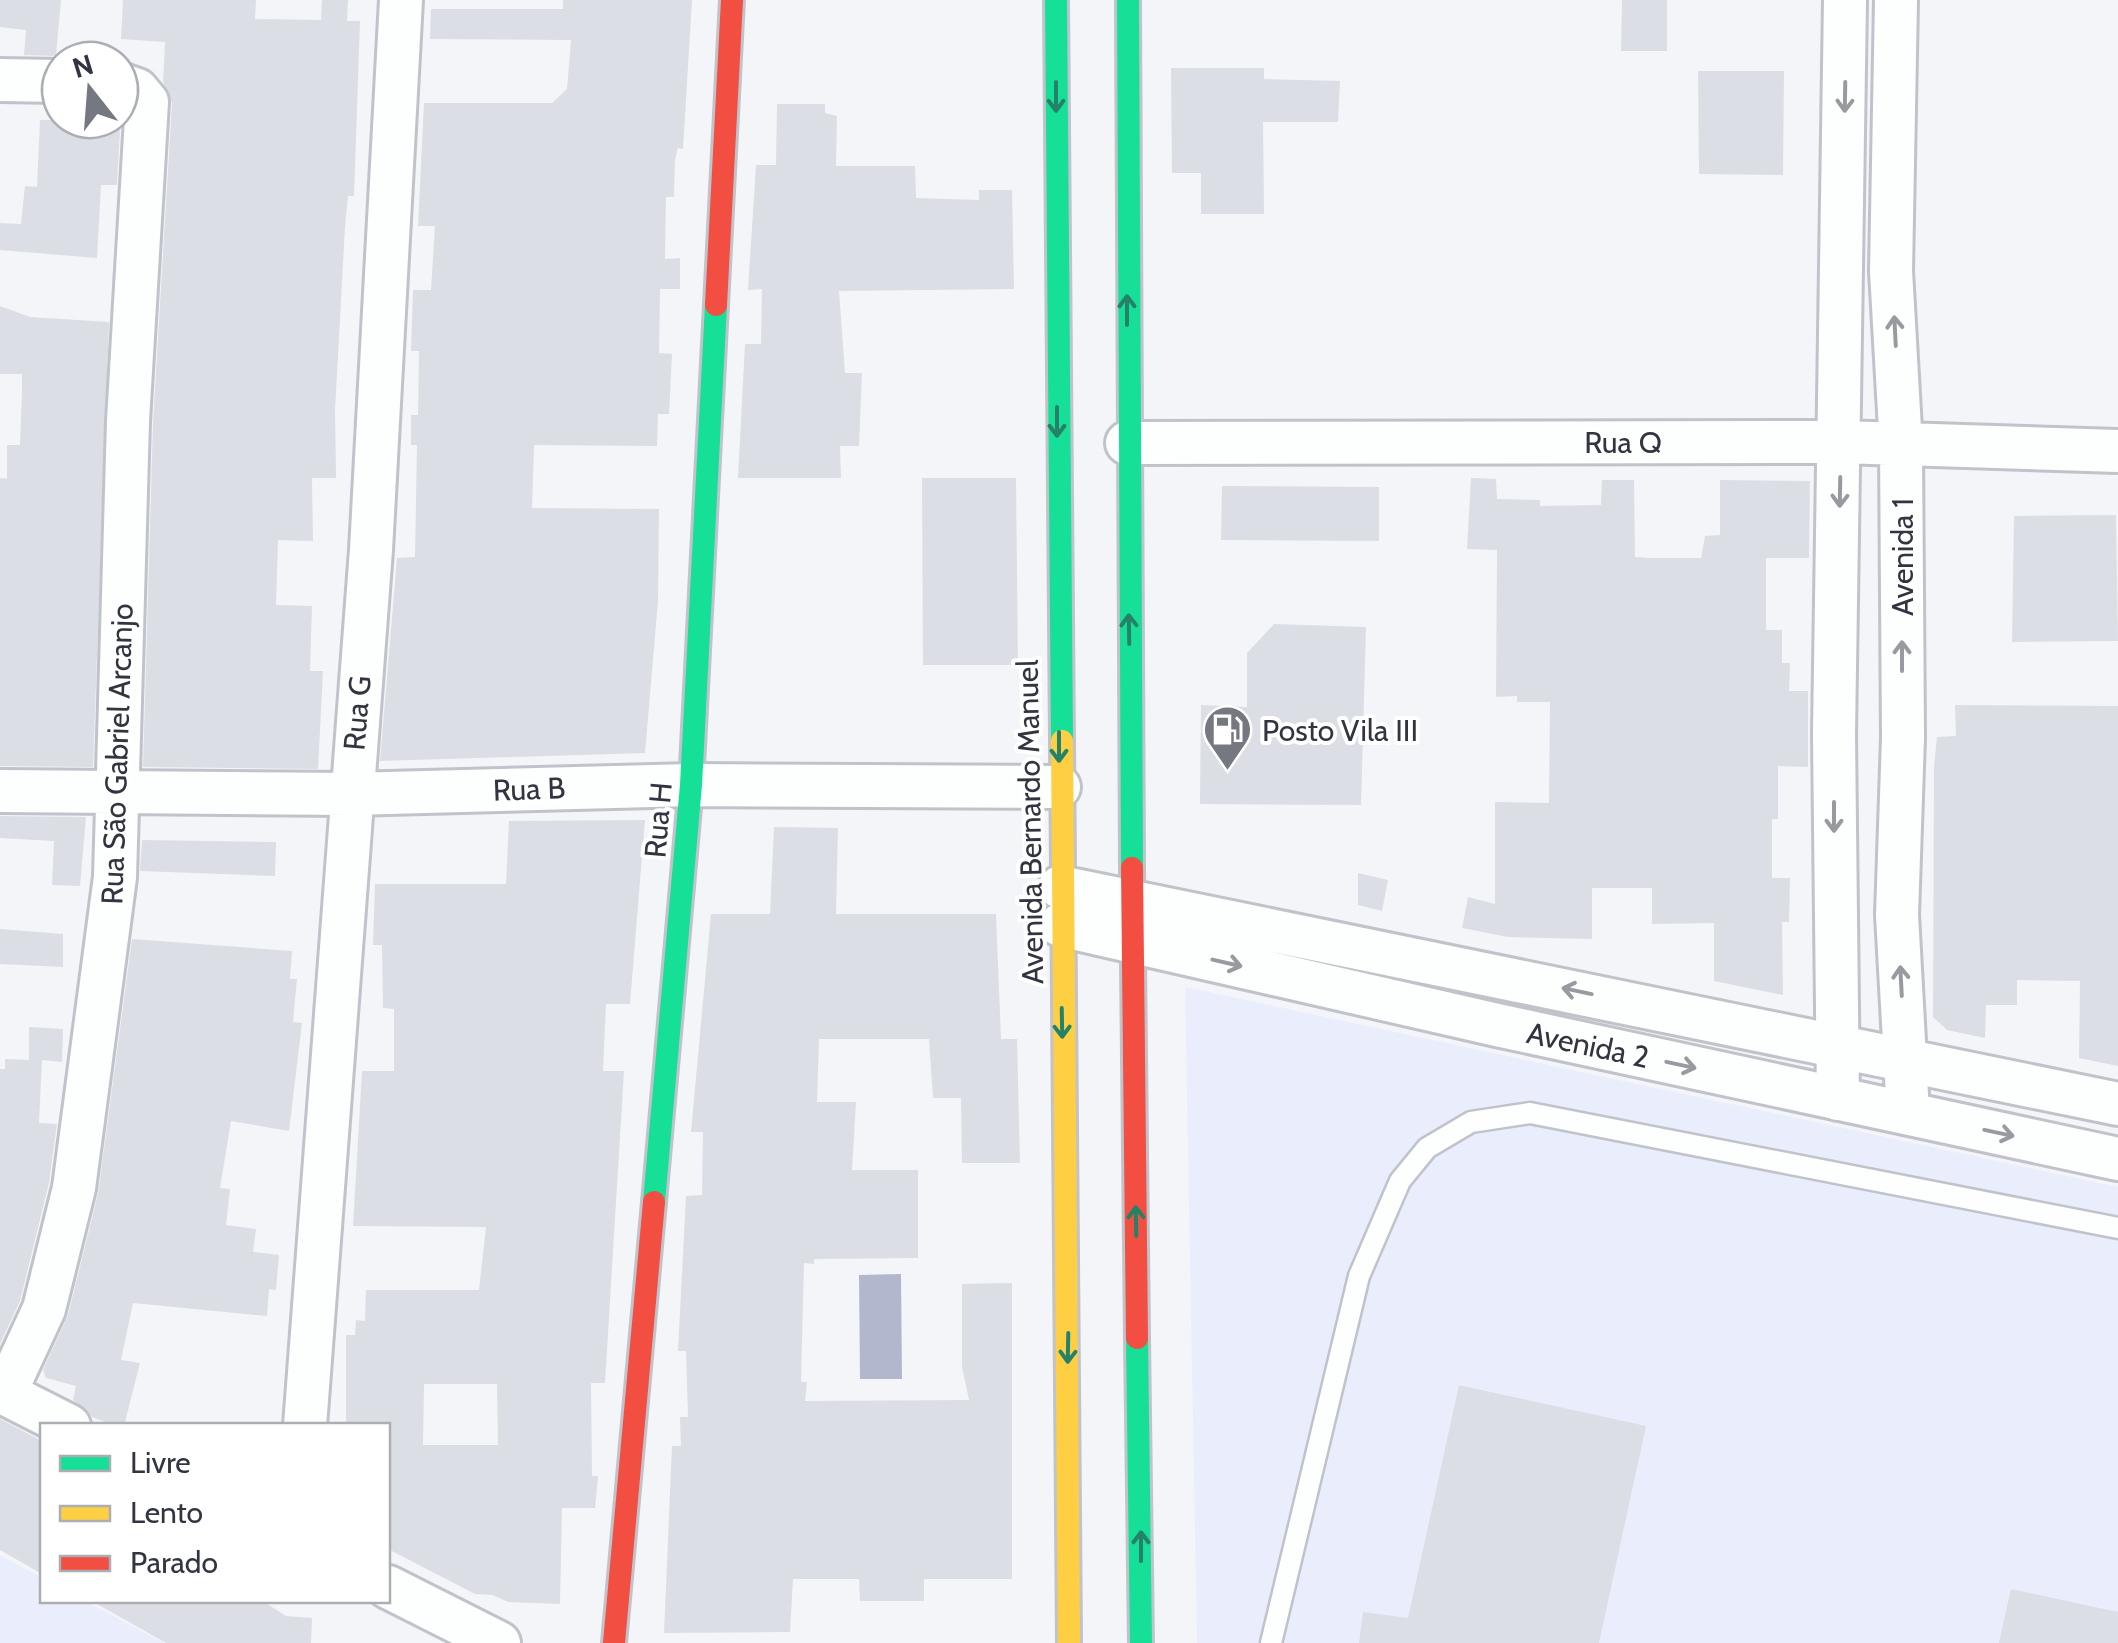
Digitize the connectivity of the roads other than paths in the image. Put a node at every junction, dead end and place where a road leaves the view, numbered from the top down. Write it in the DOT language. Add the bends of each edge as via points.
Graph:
graph roads {
  1 [pos="401,0"];
  2 [pos="732,0"];
  3 [pos="1056,0"];
  4 [pos="1128,0"];
  5 [pos="1846,0"];
  6 [pos="1896,0"];
  7 [pos="0,80"];
  8 [pos="40,81"];
  9 [pos="133,140"];
  10 [pos="1127,442"];
  11 [pos="1841,442"];
  12 [pos="1901,447"];
  13 [pos="2118,451"];
  14 [pos="691,785"];
  15 [pos="1059,787"];
  16 [pos="0,790"];
  17 [pos="119,793"];
  18 [pos="350,794"];
  19 [pos="1060,906"];
  20 [pos="1132,921"];
  21 [pos="1836,1045"];
  22 [pos="1906,1058"];
  23 [pos="1838,1098"];
  24 [pos="2118,1104"];
  25 [pos="1908,1114"];
  26 [pos="2118,1159"];
  27 [pos="2118,1228"];
  28 [pos="3,1392"];
  29 [pos="63,1423"];
  30 [pos="305,1423"];
  31 [pos="390,1587"];
  32 [pos="499,1643"];
  33 [pos="614,1643"];
  34 [pos="1068,1643"];
  35 [pos="1141,1643"];
  36 [pos="1271,1643"];
  1 -- 18 [label="street, Rua G" via="371,550"];
  2 -- 14 [label="main road, Rua H"];
  3 -- 15 [label="main road, Avenida Bernardo Manuel, one-way"];
  10 -- 4 [label="main road, one-way"];
  5 -- 11 [label="street, Avenida 1, one-way"];
  12 -- 6 [label="street, Avenida 1, one-way" via="1891,271"];
  7 -- 8 [label="street"];
  9 -- 17 [label="street, Rua São Gabriel Arcanjo"];
  10 -- 11 [label="street, Rua Q"];
  20 -- 10 [label="main road, one-way"];
  11 -- 12 [label="street, Rua Q"];
  11 -- 21 [label="street, Avenida 1, one-way"];
  12 -- 13 [label="street, Rua Q"];
  22 -- 12 [label="street, Avenida 1, one-way" via="1898,915"];
  14 -- 15 [label="street, Rua B"];
  14 -- 18 [label="street, Rua B"];
  14 -- 33 [label="main road, Rua H"];
  15 -- 19 [label="main road, Avenida Bernardo Manuel"];
  16 -- 17 [label="street, Rua B"];
  17 -- 18 [label="street, Rua B"];
  17 -- 28 [label="street, Rua São Gabriel Arcanjo" via="116,877 74,1188 44,1309"];
  18 -- 30 [label="street, Rua G"];
  19 -- 20 [label="street, Avenida 2"];
  19 -- 34 [label="main road, Avenida Bernardo Manuel, one-way"];
  21 -- 20 [label="street, Avenida 2, one-way"];
  20 -- 23 [label="street, Avenida 2, one-way"];
  35 -- 20 [label="main road, one-way"];
  21 -- 22 [label="street, Avenida 2"];
  21 -- 23 [label="street, Avenida 1"];
  22 -- 24 [label="street, Avenida 2"];
  22 -- 25 [label="street, Avenida 1"];
  23 -- 25 [label="street, Avenida 2"];
  25 -- 26 [label="street, Avenida 2, one-way"];
  27 -- 36 [label="lane" via="1530,1113 1471,1122 1427,1148 1400,1181 1359,1276"];
  28 -- 29 [label="street"];
  31 -- 32 [label="street"];
}
